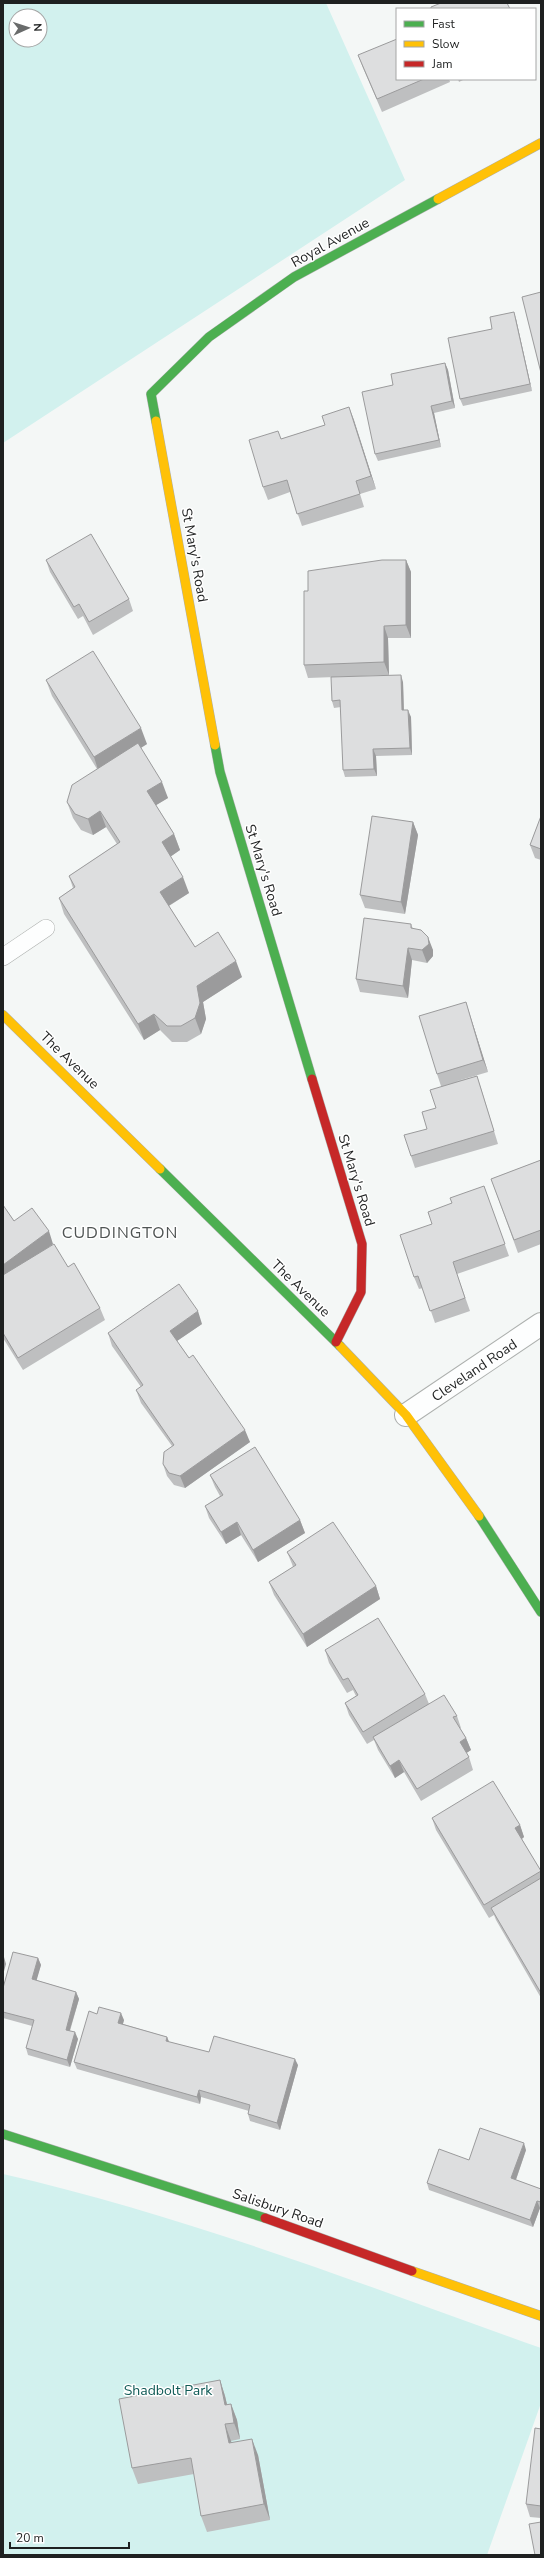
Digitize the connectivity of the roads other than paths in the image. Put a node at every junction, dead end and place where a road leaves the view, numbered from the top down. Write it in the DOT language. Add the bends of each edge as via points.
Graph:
graph roads {
  1 [pos="541,143"];
  2 [pos="151,394"];
  3 [pos="46,928"];
  4 [pos="3,957"];
  5 [pos="3,1015"];
  6 [pos="541,1324"];
  7 [pos="336,1342"];
  8 [pos="406,1415"];
  9 [pos="541,1612"];
  10 [pos="3,2134"];
  11 [pos="541,2316"];
  1 -- 2 [label="street, Royal Avenue" via="294,277 209,336"];
  2 -- 7 [label="street, St Mary's Road" via="220,772 362,1244 361,1292"];
  3 -- 4 [label="lane"];
  5 -- 7 [label="street, The Avenue"];
  6 -- 8 [label="street, Cleveland Road"];
  7 -- 8 [label="street, The Avenue"];
  8 -- 9 [label="street, The Avenue" via="464,1492"];
  10 -- 11 [label="street, Salisbury Road" via="218,2202"];
}
